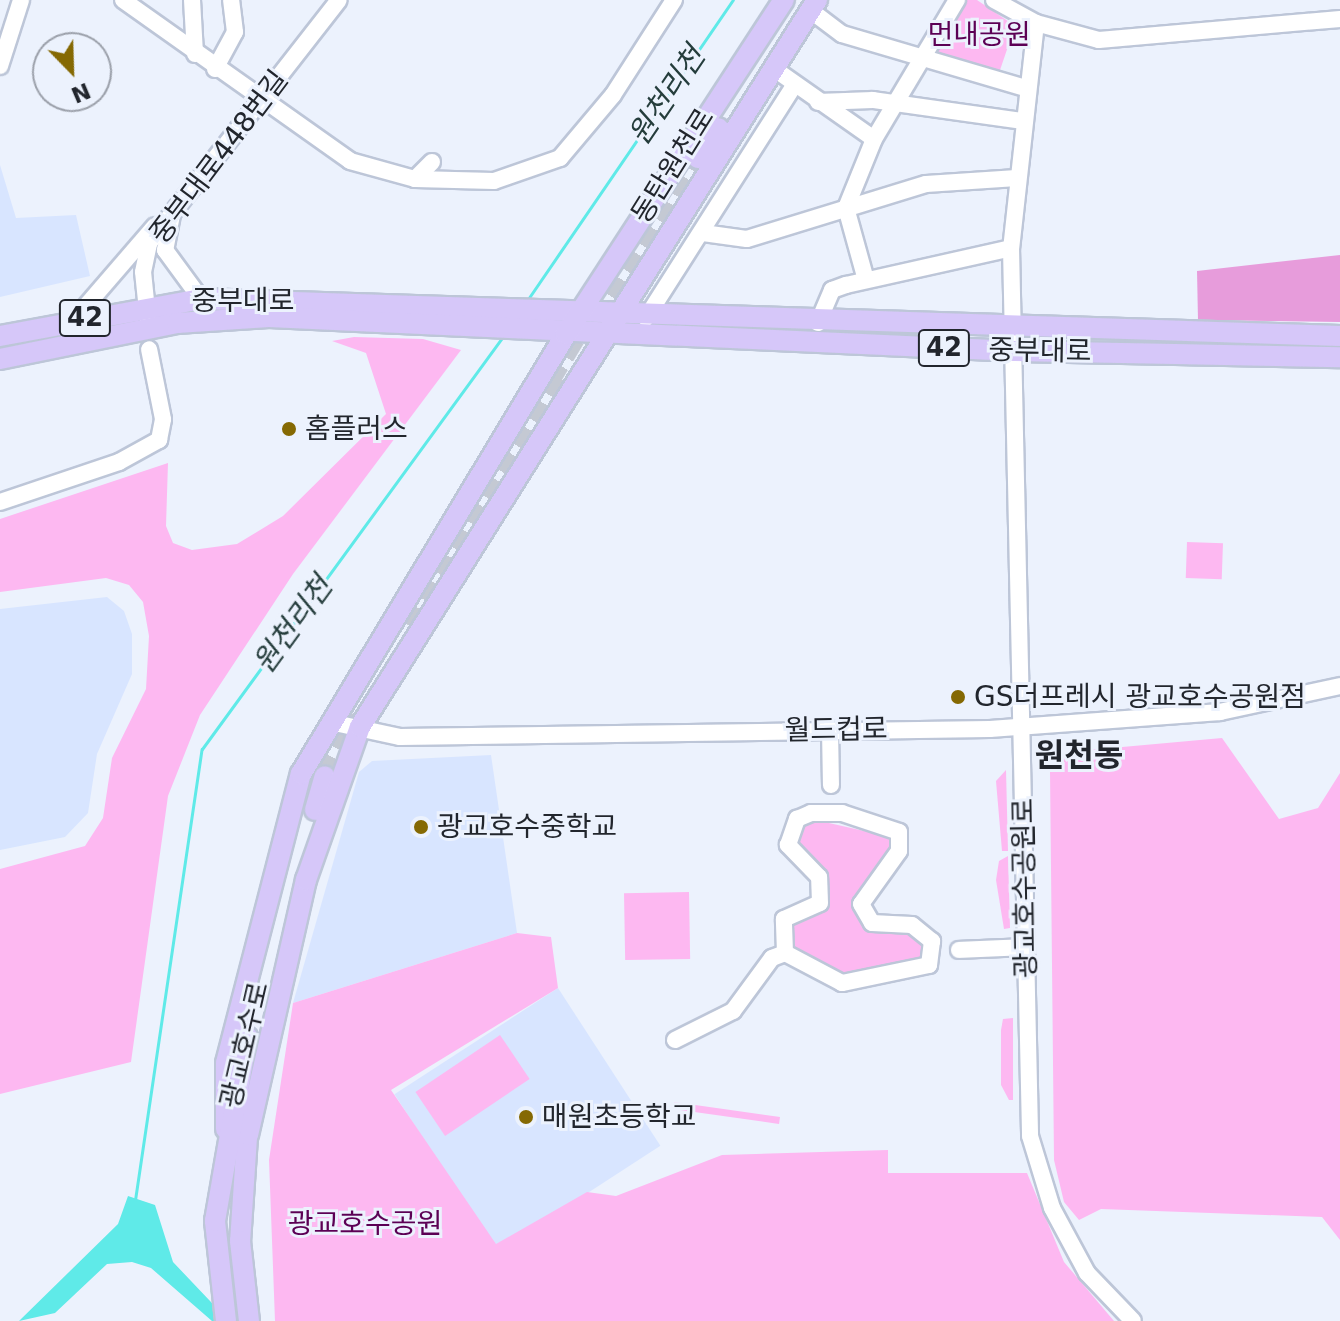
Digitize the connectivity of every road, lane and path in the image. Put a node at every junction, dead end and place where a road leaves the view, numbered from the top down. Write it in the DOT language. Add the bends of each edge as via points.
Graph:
graph roads {
  1 [pos="21,0"];
  2 [pos="123,0"];
  3 [pos="192,0"];
  4 [pos="231,0"];
  5 [pos="339,0"];
  6 [pos="674,0"];
  7 [pos="784,0"];
  8 [pos="957,0"];
  9 [pos="994,0"];
  10 [pos="806,2"];
  11 [pos="1340,19"];
  12 [pos="1036,23"];
  13 [pos="195,54"];
  14 [pos="923,58"];
  15 [pos="0,66"];
  16 [pos="773,68"];
  17 [pos="215,69"];
  18 [pos="794,86"];
  19 [pos="1026,88"];
  20 [pos="818,102"];
  21 [pos="260,103"];
  22 [pos="895,103"];
  23 [pos="1023,121"];
  24 [pos="874,139"];
  25 [pos="693,155"];
  26 [pos="432,162"];
  27 [pos="1017,178"];
  28 [pos="415,179"];
  29 [pos="846,208"];
  30 [pos="173,213"];
  31 [pos="703,233"];
  32 [pos="1011,248"];
  33 [pos="866,280"];
  34 [pos="201,299"];
  35 [pos="147,306"];
  36 [pos="573,313"];
  37 [pos="98,316"];
  38 [pos="619,316"];
  39 [pos="646,318"];
  40 [pos="73,321"];
  41 [pos="818,323"];
  42 [pos="1014,328"];
  43 [pos="155,334"];
  44 [pos="557,334"];
  45 [pos="607,335"];
  46 [pos="0,336"];
  47 [pos="1340,336"];
  48 [pos="1015,351"];
  49 [pos="34,353"];
  50 [pos="1340,357"];
  51 [pos="0,359"];
  52 [pos="0,502"];
  53 [pos="1340,686"];
  54 [pos="330,722"];
  55 [pos="360,727"];
  56 [pos="1021,727"];
  57 [pos="830,729"];
  58 [pos="831,785"];
  59 [pos="1025,947"];
  60 [pos="959,950"];
  61 [pos="785,953"];
  62 [pos="675,1040"];
  63 [pos="226,1129"];
  64 [pos="248,1135"];
  65 [pos="226,1321"];
  66 [pos="249,1321"];
  67 [pos="1133,1321"];
  1 -- 15 [label="street"];
  2 -- 13 [label="street"];
  3 -- 13 [label="street"];
  4 -- 17 [label="street" via="235,32"];
  5 -- 21 [label="street, 중부대로448번길"];
  6 -- 28 [label="street" via="613,95 560,158 494,181"];
  7 -- 36 [label="main road, 동탄원천로"];
  8 -- 14 [label="street"];
  9 -- 12 [label="street"];
  10 -- 14 [label="street" via="842,34"];
  10 -- 16 [label="main road, 동탄원천로"];
  10 -- 25 [label="main road"];
  11 -- 12 [label="street" via="1099,40"];
  12 -- 19 [label="street, 광교호수공원로"];
  13 -- 17 [label="street"];
  14 -- 19 [label="street"];
  14 -- 22 [label="street"];
  16 -- 18 [label="street"];
  16 -- 38 [label="main road, 동탄원천로"];
  17 -- 21 [label="street"];
  18 -- 20 [label="street"];
  18 -- 31 [label="street"];
  19 -- 23 [label="street, 광교호수공원로"];
  20 -- 22 [label="street"];
  20 -- 24 [label="street"];
  21 -- 28 [label="street" via="350,161"];
  21 -- 30 [label="street, 중부대로448번길"];
  22 -- 23 [label="street"];
  22 -- 24 [label="street"];
  23 -- 27 [label="street, 광교호수공원로"];
  24 -- 29 [label="street"];
  26 -- 28 [label="street"];
  27 -- 29 [label="street" via="926,184"];
  27 -- 32 [label="street, 광교호수공원로"];
  29 -- 31 [label="street" via="747,239"];
  29 -- 33 [label="street"];
  30 -- 34 [label="street" via="165,250"];
  30 -- 35 [label="street, 중부대로448번길" via="149,243"];
  30 -- 40 [label="street" via="139,238"];
  31 -- 39 [label="street"];
  32 -- 33 [label="street"];
  32 -- 42 [label="street, 광교호수공원로"];
  33 -- 41 [label="street" via="832,290"];
  34 -- 35 [label="main road, 중부대로 / 42"];
  34 -- 36 [label="main road, 중부대로 / 42"];
  35 -- 37 [label="main road, 중부대로 / 42"];
  35 -- 43 [label="street, 중부대로448번길"];
  36 -- 38 [label="main road, 중부대로 / 42"];
  36 -- 44 [label="main road, 동탄원천로"];
  37 -- 40 [label="main road, 중부대로 / 42"];
  37 -- 49 [label="main road" via="95,330 38,344"];
  38 -- 39 [label="main road, 중부대로 / 42"];
  38 -- 45 [label="main road, 동탄원천로"];
  39 -- 41 [label="main road, 중부대로 / 42"];
  40 -- 46 [label="main road, 중부대로 / 42"];
  41 -- 42 [label="main road, 중부대로 / 42"];
  42 -- 47 [label="main road, 중부대로 / 42"];
  42 -- 48 [label="street, 광교호수공원로"];
  43 -- 44 [label="main road, 중부대로 / 42" via="269,317"];
  43 -- 49 [label="main road, 중부대로 / 42" via="127,333"];
  43 -- 52 [label="street, 중부대로448번길" via="163,419 159,440 119,462"];
  44 -- 45 [label="main road, 중부대로 / 42"];
  44 -- 54 [label="main road, 동탄원천로"];
  45 -- 48 [label="main road, 중부대로 / 42"];
  45 -- 55 [label="main road, 동탄원천로"];
  48 -- 50 [label="main road, 중부대로 / 42"];
  48 -- 56 [label="street, 광교호수공원로"];
  49 -- 51 [label="main road, 중부대로 / 42"];
  53 -- 56 [label="street, 월드컵로" via="1220,712"];
  54 -- 55 [label="street, 월드컵로"];
  54 -- 63 [label="main road, 동탄원천로" via="301,774 226,1063"];
  55 -- 57 [label="street, 월드컵로" via="400,737"];
  55 -- 64 [label="main road, 동탄원천로" via="306,880"];
  56 -- 57 [label="street, 월드컵로"];
  56 -- 59 [label="street, 광교호수공원로"];
  57 -- 58 [label="street"];
  59 -- 60 [label="street"];
  59 -- 67 [label="street, 광교호수공원로" via="1034,1155 1087,1273"];
  61 -- 61 [label="street" via="842,983 929,965 932,941 912,925 872,923 861,904 899,851 899,832 842,813 797,819 788,845 822,889 820,903 784,919"];
  61 -- 62 [label="street" via="772,958 733,1011"];
  63 -- 64 [label="main road, 광교호수로" via="319,775 251,1065"];
  63 -- 65 [label="main road, 광교호수로" via="216,1264"];
  64 -- 66 [label="main road, 광교호수로" via="244,1292"];
}
